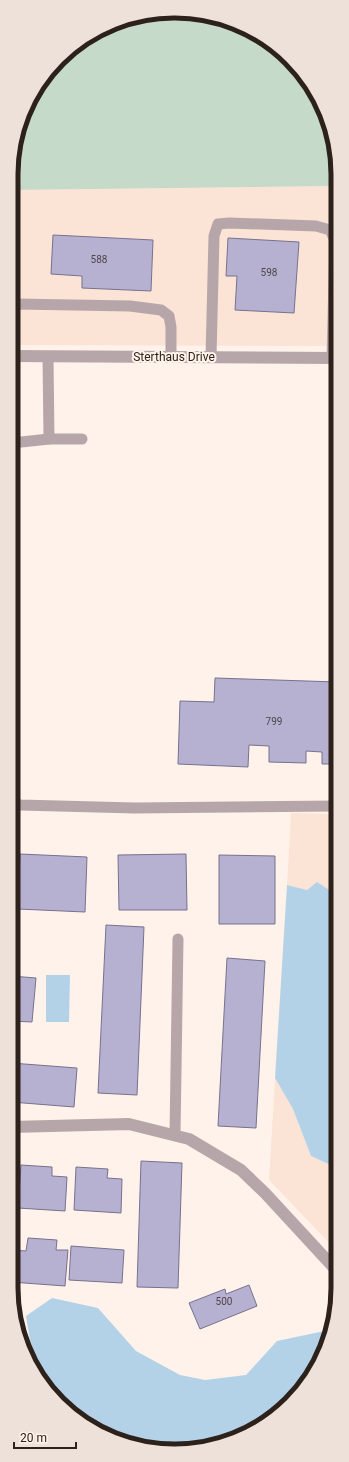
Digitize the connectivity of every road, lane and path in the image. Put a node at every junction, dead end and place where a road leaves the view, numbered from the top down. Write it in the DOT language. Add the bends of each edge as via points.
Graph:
graph roads {
  1 [pos="331,232"];
  2 [pos="18,304"];
  3 [pos="18,356"];
  4 [pos="48,357"];
  5 [pos="171,357"];
  6 [pos="211,357"];
  7 [pos="331,358"];
  8 [pos="49,439"];
  9 [pos="82,439"];
  10 [pos="18,442"];
  11 [pos="18,804"];
  12 [pos="331,806"];
  13 [pos="178,939"];
  14 [pos="18,1127"];
  15 [pos="175,1135"];
  16 [pos="331,1263"];
  1 -- 6 [label="lane" via="316,226 229,222 218,224 214,236"];
  2 -- 5 [label="lane" via="130,306 161,310 169,316"];
  3 -- 4 [label="street, Sterthaus Drive"];
  4 -- 5 [label="street, Sterthaus Drive"];
  4 -- 8 [label="lane"];
  5 -- 6 [label="street, Sterthaus Drive"];
  6 -- 7 [label="street, Sterthaus Drive"];
  8 -- 9 [label="lane"];
  8 -- 10 [label="lane"];
  11 -- 12 [label="lane" via="135,808"];
  13 -- 15 [label="lane"];
  14 -- 15 [label="street" via="129,1124"];
  15 -- 16 [label="street" via="189,1139 241,1170"];
}
